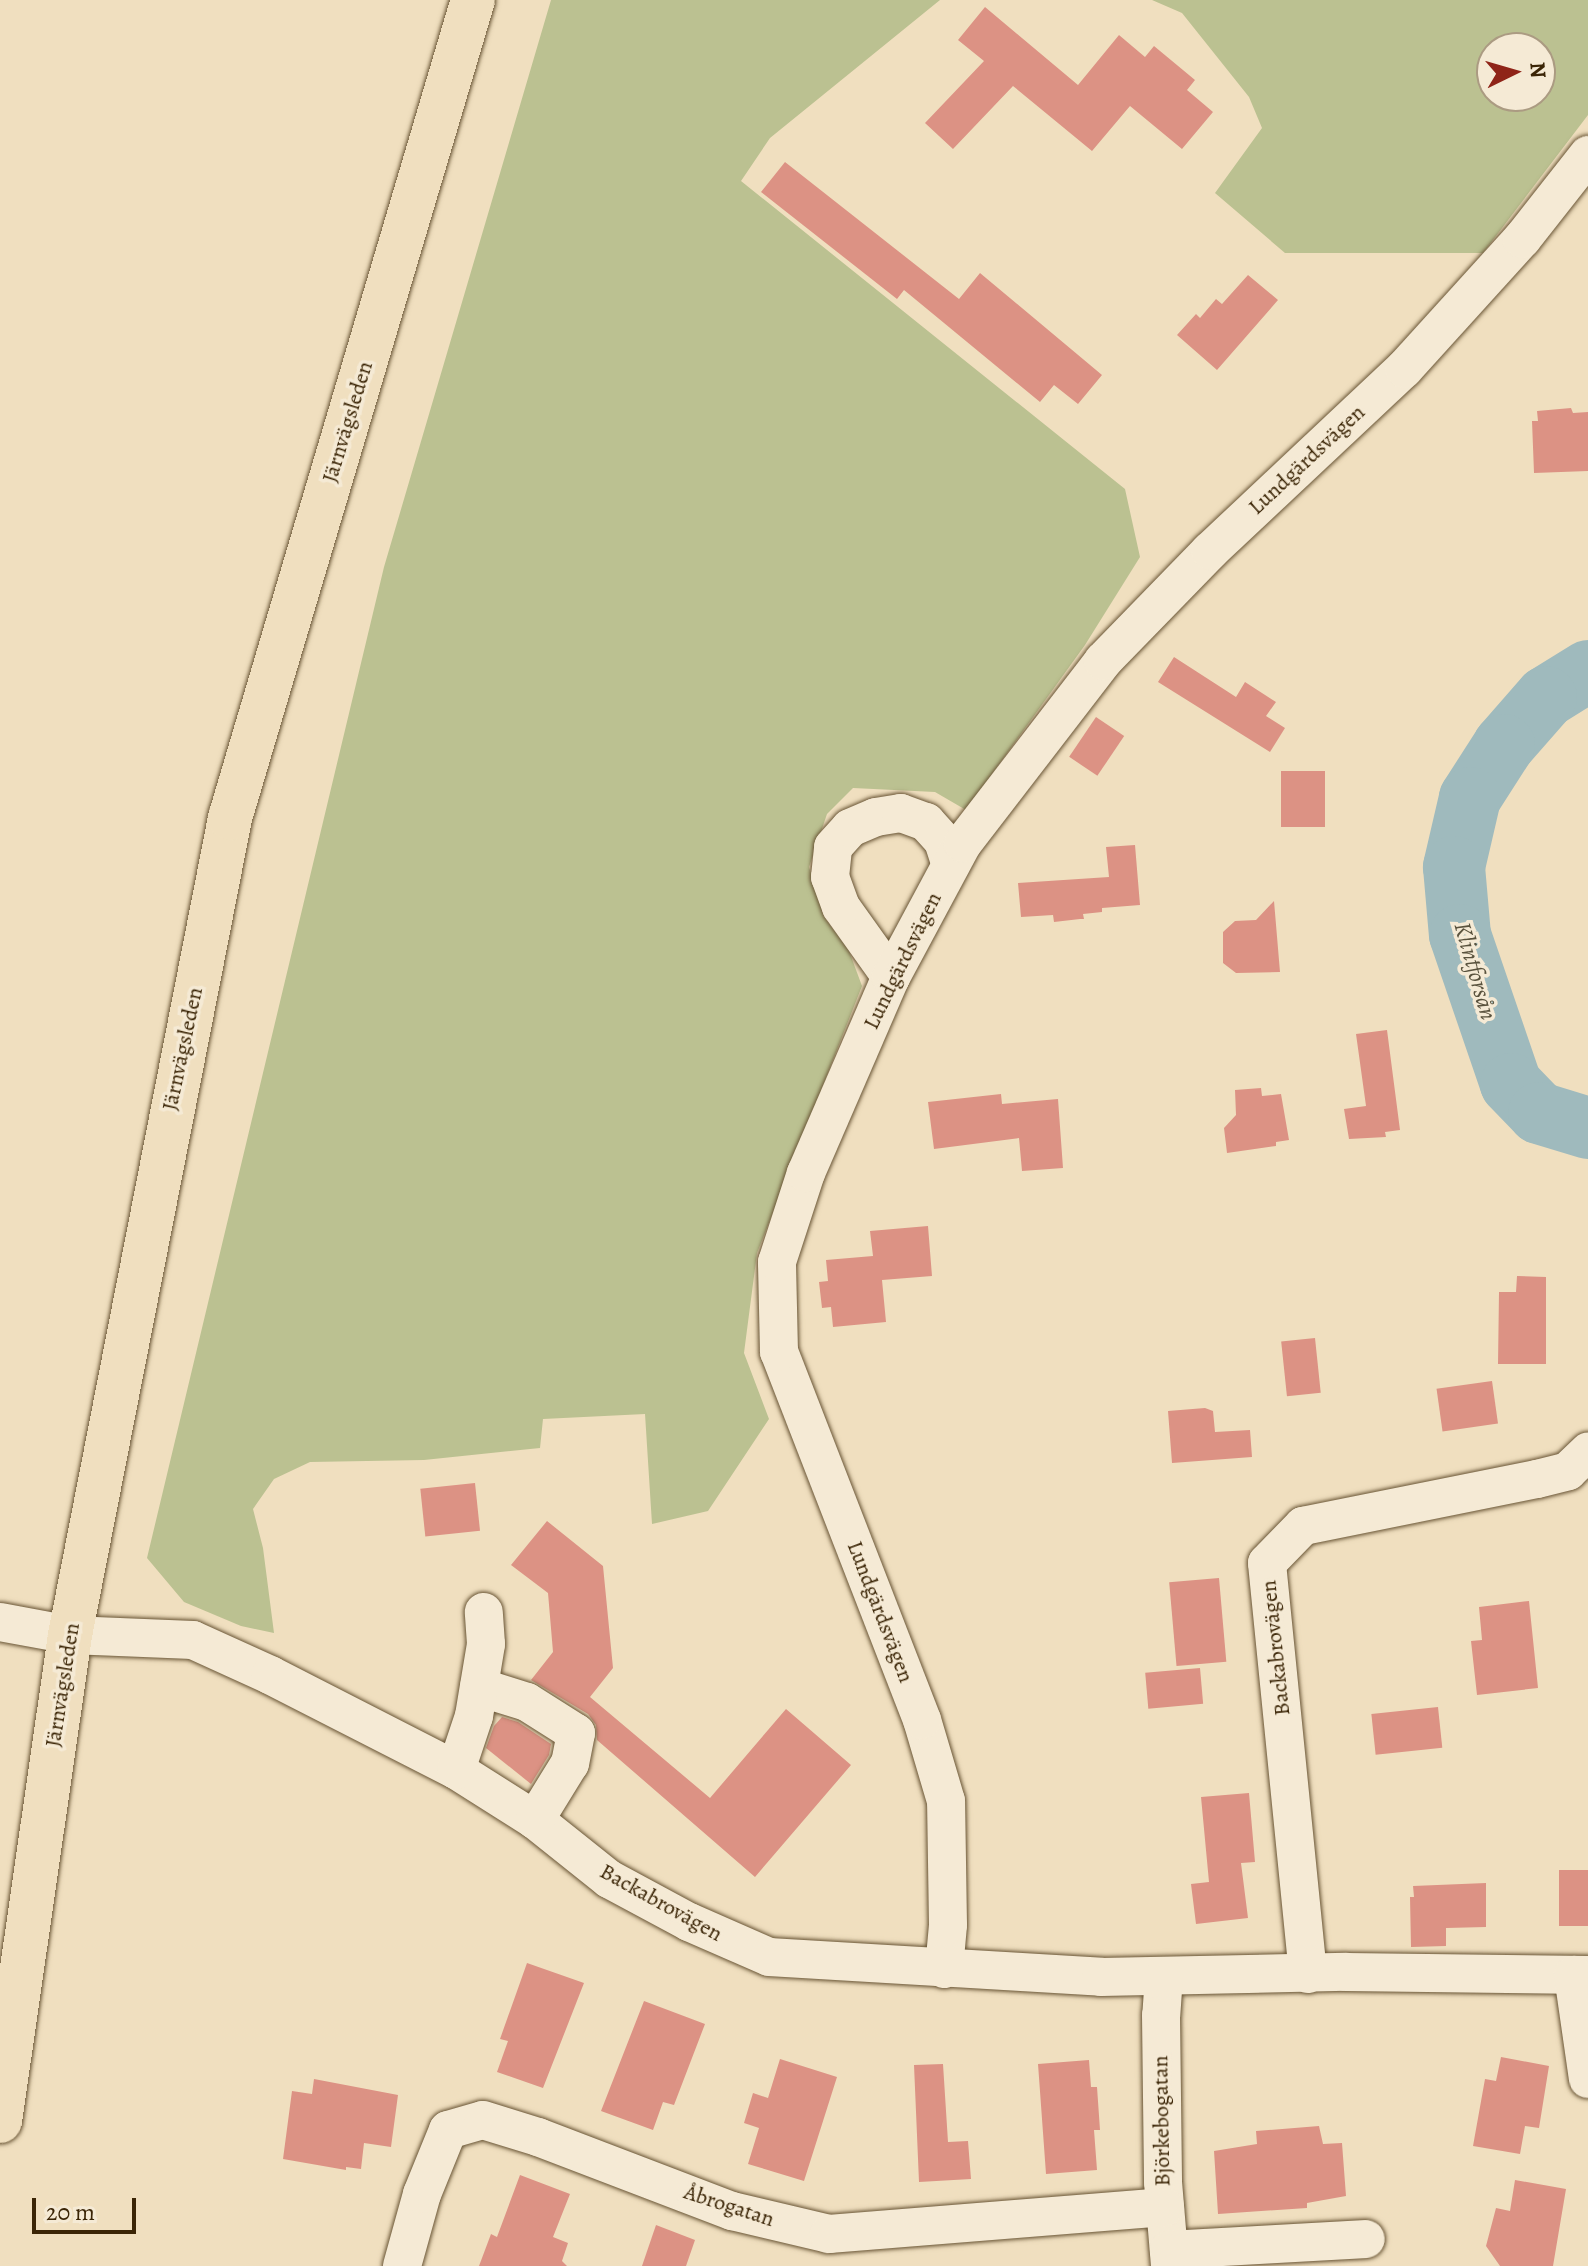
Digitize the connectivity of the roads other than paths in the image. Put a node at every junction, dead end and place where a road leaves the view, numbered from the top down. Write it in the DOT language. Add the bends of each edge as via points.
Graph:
graph roads {
  1 [pos="473,0"];
  2 [pos="1588,155"];
  3 [pos="951,865"];
  4 [pos="891,977"];
  5 [pos="1588,1452"];
  6 [pos="484,1612"];
  7 [pos="0,1622"];
  8 [pos="70,1635"];
  9 [pos="479,1687"];
  10 [pos="456,1770"];
  11 [pos="535,1820"];
  12 [pos="944,1969"];
  13 [pos="1308,1974"];
  14 [pos="1581,1975"];
  15 [pos="1164,1976"];
  16 [pos="1588,2079"];
  17 [pos="0,2121"];
  18 [pos="1165,2207"];
  19 [pos="1366,2239"];
  20 [pos="1169,2258"];
  21 [pos="402,2266"];
  1 -- 8 [label="main road, Järnvägsleden" via="230,818"];
  2 -- 3 [label="street, Lundgärdsvägen" via="1522,239 1404,369 1210,551 1103,661"];
  3 -- 4 [label="street, Lundgärdsvägen"];
  3 -- 4 [label="street" via="943,841 926,822 901,813 850,828 833,847 830,877 841,907"];
  4 -- 12 [label="street, Lundgärdsvägen" via="806,1173 777,1262 779,1352 922,1720 946,1801"];
  5 -- 13 [label="street, Backabrovägen" via="1568,1471 1303,1526 1267,1563"];
  6 -- 9 [label="street" via="486,1644"];
  7 -- 8 [label="street, Backabrovägen"];
  8 -- 10 [label="street, Backabrovägen" via="193,1640"];
  8 -- 17 [label="main road, Järnvägsleden"];
  9 -- 10 [label="street"];
  9 -- 11 [label="street" via="527,1702 576,1733 570,1763"];
  10 -- 11 [label="street, Backabrovägen"];
  11 -- 12 [label="street, Backabrovägen" via="609,1879 769,1957"];
  12 -- 15 [label="street, Backabrovägen"];
  13 -- 14 [label="street, Backabrovägen"];
  13 -- 15 [label="street, Backabrovägen"];
  14 -- 16 [label="street"];
  15 -- 18 [label="street, Björkebogatan"];
  18 -- 20 [label="street, Björkebogatan"];
  18 -- 21 [label="street, Åbrogatan" via="829,2234 732,2211 483,2120 448,2130 422,2194"];
  19 -- 20 [label="street"];
}
